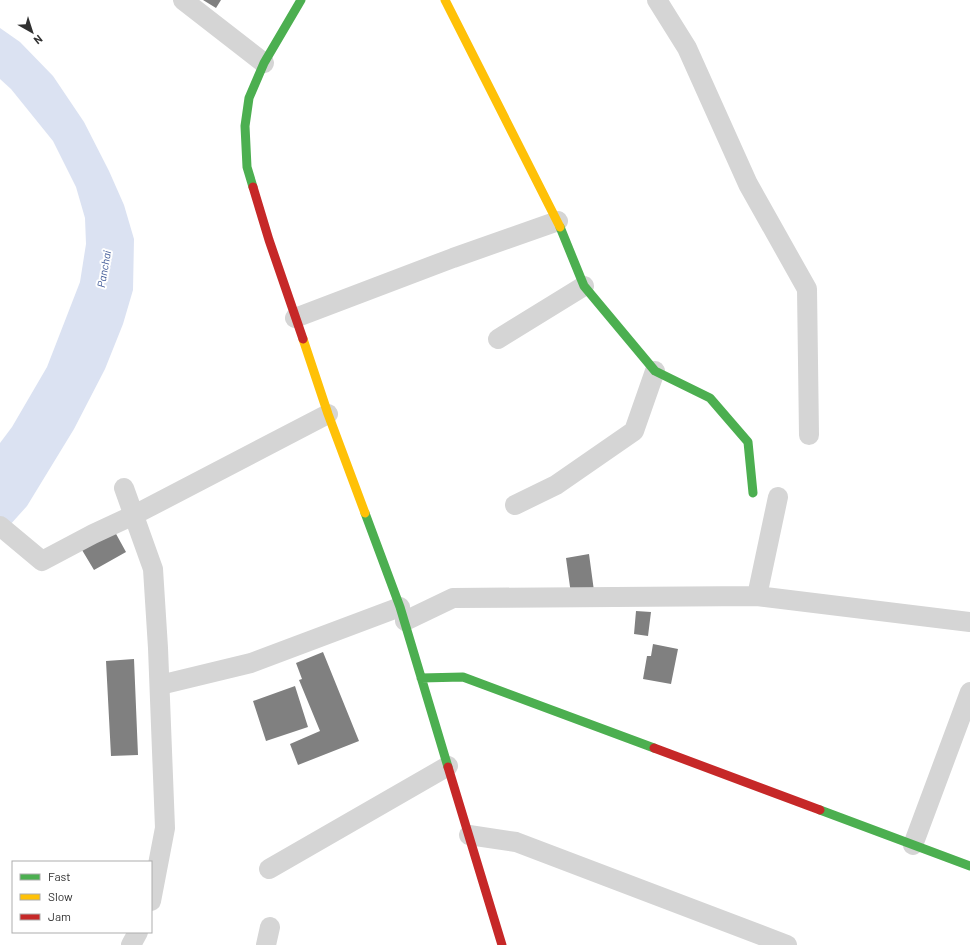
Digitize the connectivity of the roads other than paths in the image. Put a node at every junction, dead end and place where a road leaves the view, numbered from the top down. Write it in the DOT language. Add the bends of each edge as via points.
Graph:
graph roads {
  1 [pos="183,0"];
  2 [pos="301,0"];
  3 [pos="445,0"];
  4 [pos="657,0"];
  5 [pos="264,63"];
  6 [pos="558,221"];
  7 [pos="584,286"];
  8 [pos="295,318"];
  9 [pos="498,339"];
  10 [pos="655,371"];
  11 [pos="328,414"];
  12 [pos="809,435"];
  13 [pos="124,488"];
  14 [pos="753,493"];
  15 [pos="778,497"];
  16 [pos="515,505"];
  17 [pos="134,516"];
  18 [pos="0,526"];
  19 [pos="757,596"];
  20 [pos="402,614"];
  21 [pos="970,622"];
  22 [pos="421,678"];
  23 [pos="160,685"];
  24 [pos="970,693"];
  25 [pos="448,766"];
  26 [pos="469,836"];
  27 [pos="913,845"];
  28 [pos="970,866"];
  29 [pos="269,869"];
  30 [pos="152,896"];
  31 [pos="137,933"];
  32 [pos="131,945"];
  33 [pos="502,945"];
  34 [pos="787,945"];
  1 -- 5 [label="street"];
  2 -- 5 [label="street"];
  3 -- 6 [label="street"];
  4 -- 12 [label="street" via="688,48 748,184 807,289"];
  5 -- 8 [label="street" via="249,98 245,126 247,167"];
  6 -- 7 [label="street"];
  6 -- 8 [label="street"];
  7 -- 9 [label="street"];
  7 -- 10 [label="street"];
  8 -- 11 [label="street"];
  10 -- 14 [label="street" via="710,398 748,442"];
  10 -- 16 [label="street" via="634,431 556,485"];
  11 -- 17 [label="street"];
  11 -- 20 [label="street"];
  13 -- 17 [label="street"];
  15 -- 19 [label="street"];
  17 -- 18 [label="street" via="42,560"];
  17 -- 23 [label="street" via="153,569"];
  19 -- 20 [label="street" via="453,598"];
  19 -- 21 [label="street"];
  20 -- 22 [label="street"];
  20 -- 23 [label="street" via="251,663"];
  22 -- 25 [label="street"];
  22 -- 27 [label="street" via="463,677"];
  23 -- 30 [label="street" via="165,828"];
  24 -- 27 [label="street"];
  25 -- 26 [label="street"];
  25 -- 29 [label="street"];
  26 -- 33 [label="street"];
  26 -- 34 [label="street" via="516,842"];
  27 -- 28 [label="street"];
  31 -- 32 [label="street"];
}
